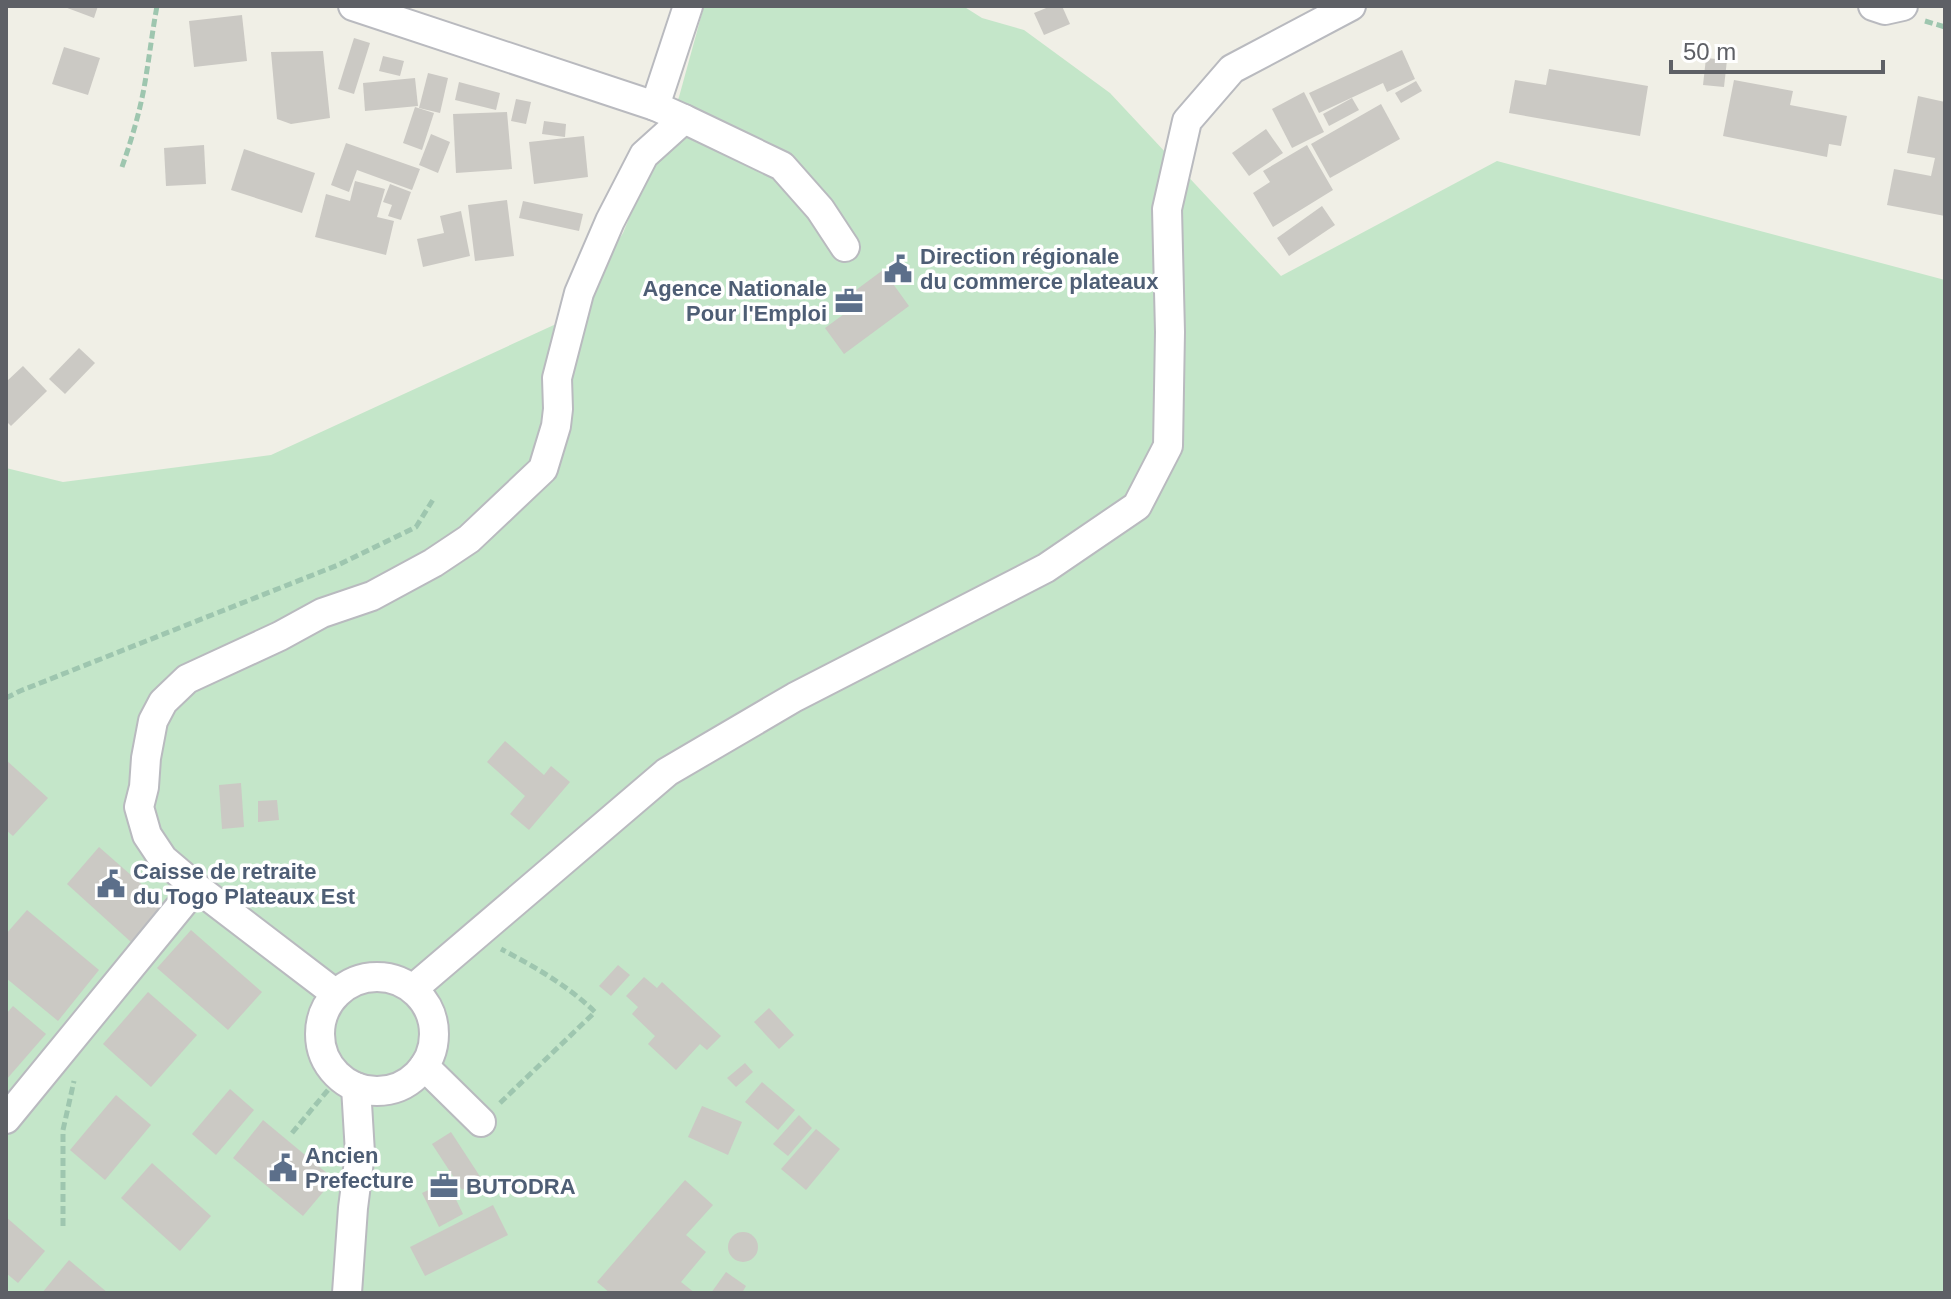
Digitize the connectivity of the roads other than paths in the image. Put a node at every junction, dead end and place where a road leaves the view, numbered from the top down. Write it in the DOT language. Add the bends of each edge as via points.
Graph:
graph roads {
  1 [pos="353,6"];
  2 [pos="688,6"];
  3 [pos="1351,6"];
  4 [pos="1873,6"];
  5 [pos="1903,6"];
  6 [pos="655,106"];
  7 [pos="684,119"];
  8 [pos="845,247"];
  9 [pos="196,887"];
  10 [pos="414,988"];
  11 [pos="336,994"];
  12 [pos="424,1066"];
  13 [pos="348,1082"];
  14 [pos="6,1119"];
  15 [pos="481,1122"];
  16 [pos="347,1293"];
  1 -- 6 [label="street"];
  2 -- 6 [label="street"];
  3 -- 10 [label="street" via="1232,69 1187,121 1167,209 1168,446 1137,506 1046,568 795,697 667,772"];
  4 -- 5 [label="street"];
  6 -- 7 [label="street"];
  7 -- 8 [label="street" via="782,166"];
  7 -- 9 [label="street" via="644,155 579,293 557,378 556,426 543,469 469,539 433,563 187,679 163,702 153,721 139,807 147,835 163,859"];
  9 -- 11 [label="street"];
  9 -- 14 [label="street"];
  10 -- 11 [label="street" via="379,976 348,984"];
  10 -- 12 [label="street" via="434,1031"];
  11 -- 13 [label="street" via="321,1021 322,1052"];
  12 -- 13 [label="street" via="393,1089 374,1091"];
  12 -- 15 [label="street"];
  13 -- 16 [label="street" via="360,1153"];
}
